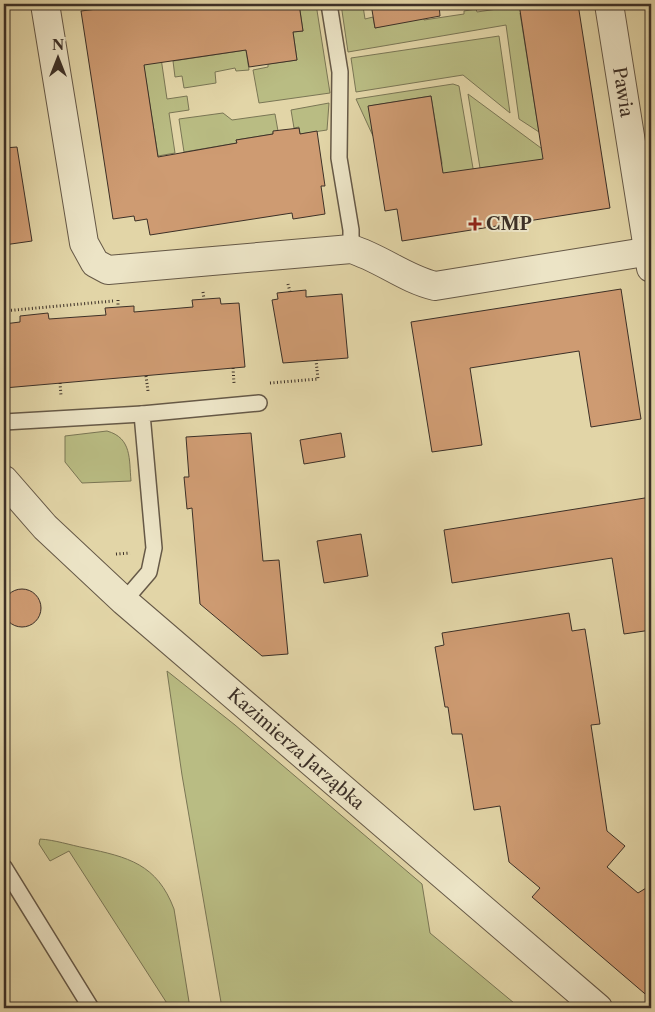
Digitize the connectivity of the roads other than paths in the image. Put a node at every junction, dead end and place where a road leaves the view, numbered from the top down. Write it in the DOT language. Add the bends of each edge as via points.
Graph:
graph roads {
  1 [pos="45,4"];
  2 [pos="329,4"];
  3 [pos="609,4"];
  4 [pos="351,249"];
  5 [pos="650,257"];
  6 [pos="259,403"];
  7 [pos="142,414"];
  8 [pos="4,422"];
  9 [pos="4,480"];
  10 [pos="124,602"];
  11 [pos="4,867"];
  12 [pos="91,1008"];
  13 [pos="598,1008"];
  1 -- 4 [label="street" via="84,243 95,263 108,270"];
  2 -- 4 [label="lane" via="340,72 339,158"];
  3 -- 5 [label="street, Pawia"];
  4 -- 5 [label="street" via="417,282 435,286"];
  6 -- 7 [label="lane"];
  7 -- 8 [label="lane"];
  7 -- 10 [label="lane" via="154,548 149,572"];
  9 -- 10 [label="street, Kazimierza Jarząbka" via="45,527"];
  10 -- 13 [label="street, Kazimierza Jarząbka"];
  11 -- 12 [label="lane"];
}
